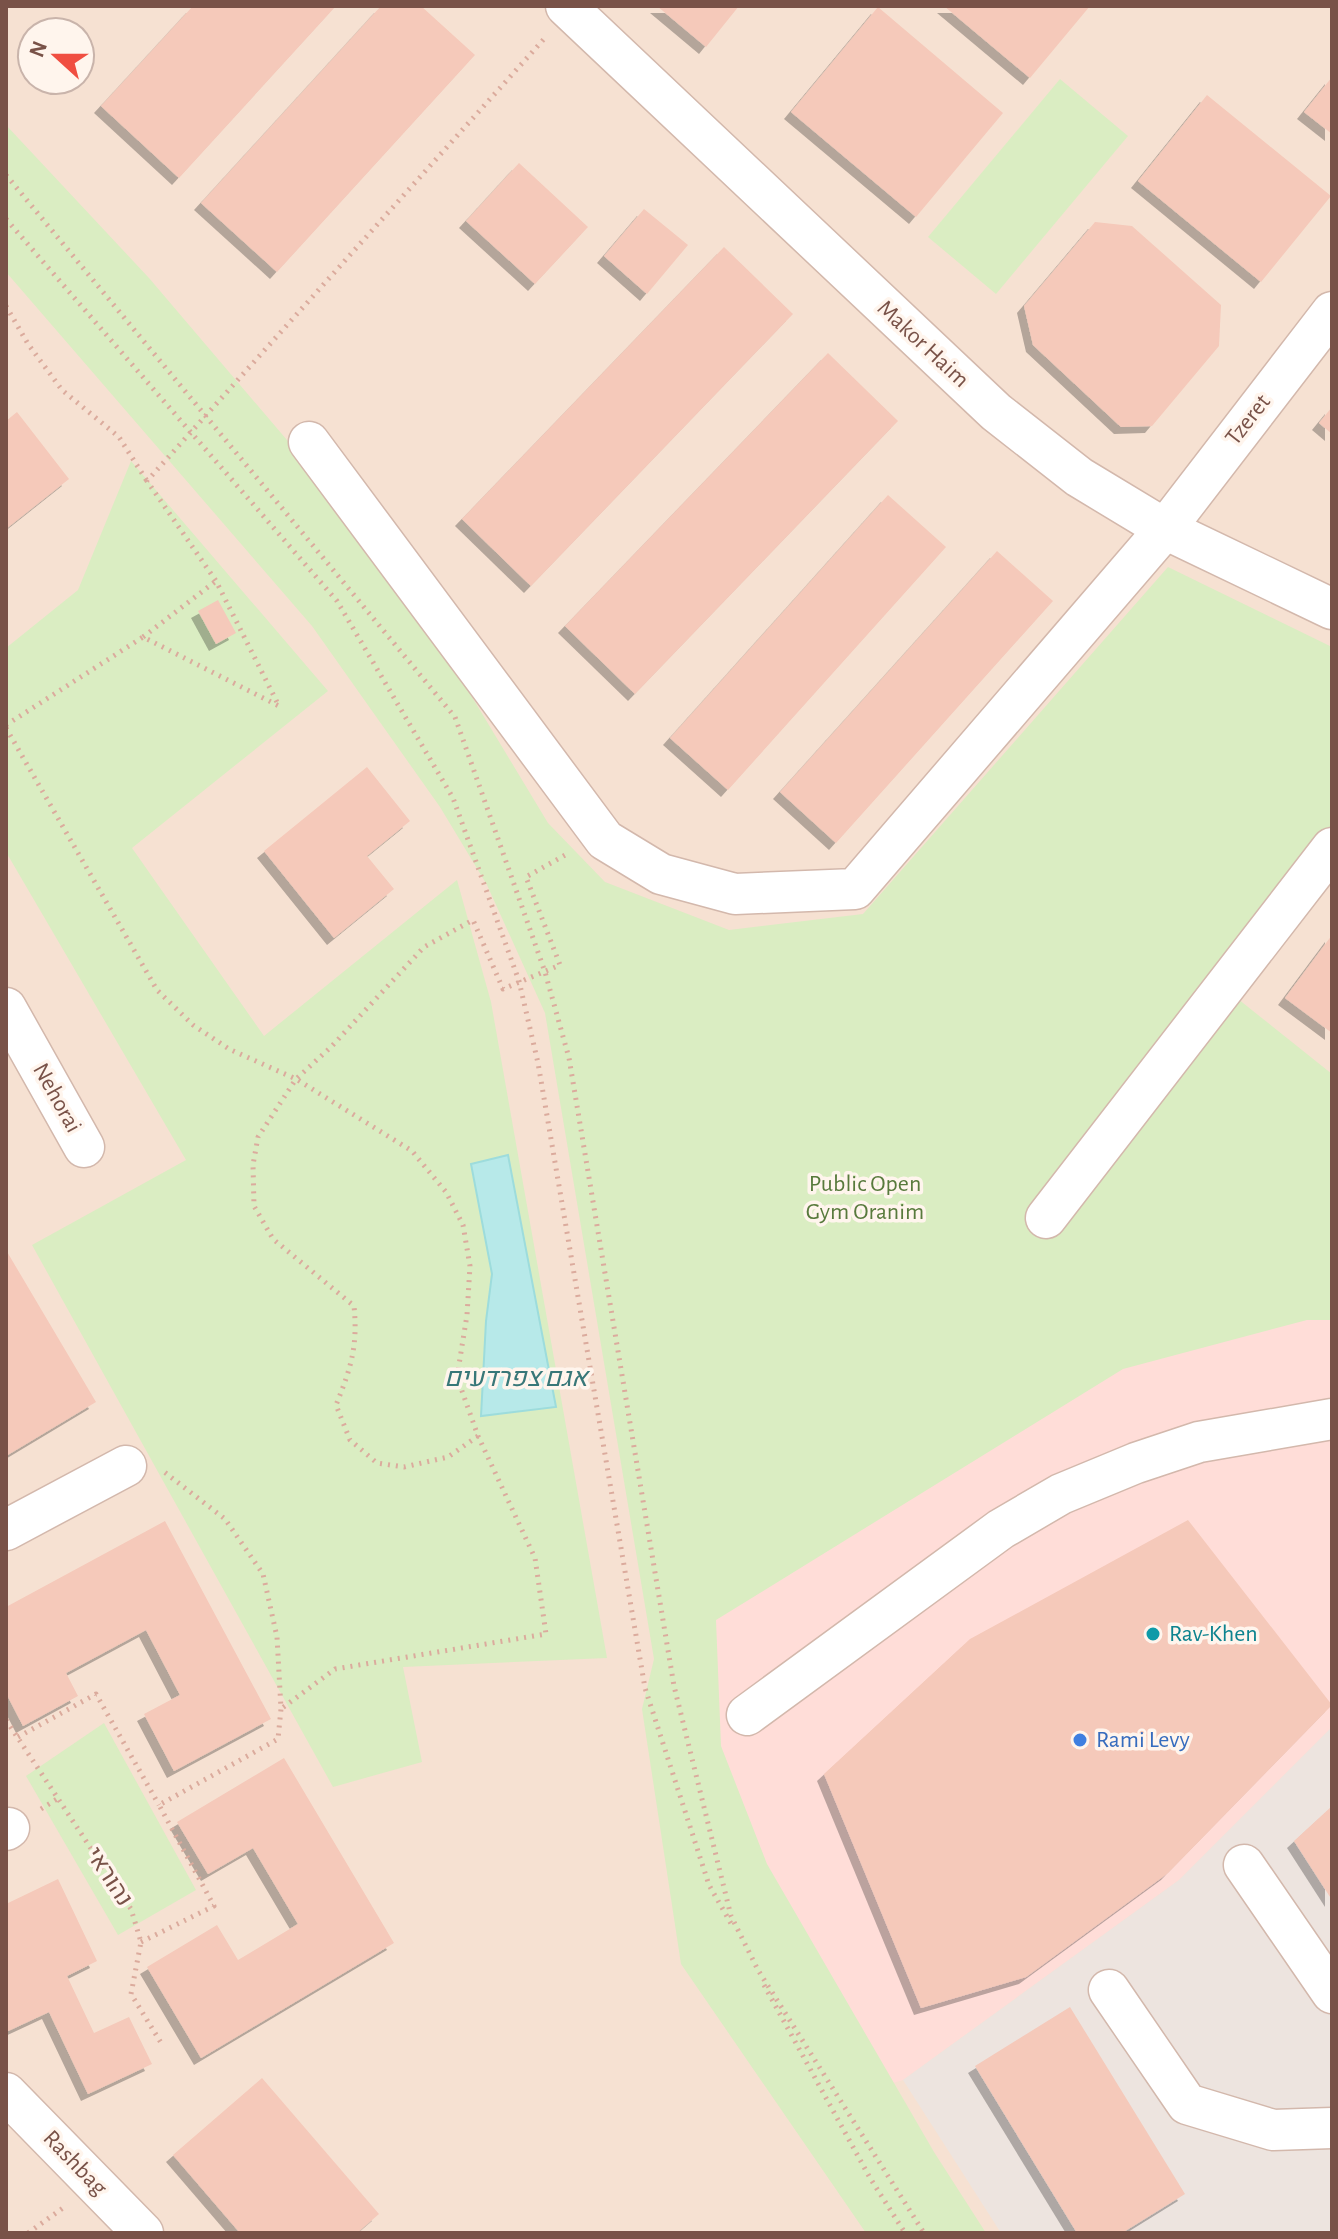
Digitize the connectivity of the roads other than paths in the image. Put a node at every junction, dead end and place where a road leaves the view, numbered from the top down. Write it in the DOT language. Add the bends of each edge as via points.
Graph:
graph roads {
  1 [pos="566,6"];
  2 [pos="1332,312"];
  3 [pos="309,442"];
  4 [pos="1165,529"];
  5 [pos="1332,609"];
  6 [pos="1332,848"];
  7 [pos="6,1008"];
  8 [pos="84,1147"];
  9 [pos="1046,1218"];
  10 [pos="1332,1419"];
  11 [pos="126,1466"];
  12 [pos="6,1530"];
  13 [pos="747,1715"];
  14 [pos="1244,1865"];
  15 [pos="1109,1990"];
  16 [pos="1332,1993"];
  17 [pos="6,2093"];
  18 [pos="1332,2128"];
  19 [pos="143,2233"];
  1 -- 4 [label="street, Makor Haim" via="996,412 1079,477"];
  2 -- 4 [label="street, Tzeret"];
  3 -- 4 [label="street, Tzeret" via="605,840 661,874 735,894 855,889"];
  4 -- 5 [label="street, Makor Haim"];
  6 -- 9 [label="street"];
  7 -- 8 [label="street, Nehorai"];
  10 -- 13 [label="street" via="1199,1442 1061,1494 1001,1529"];
  11 -- 12 [label="street"];
  14 -- 16 [label="street"];
  15 -- 18 [label="street" via="1187,2104 1273,2130"];
  17 -- 19 [label="street, Rashbag"];
}
